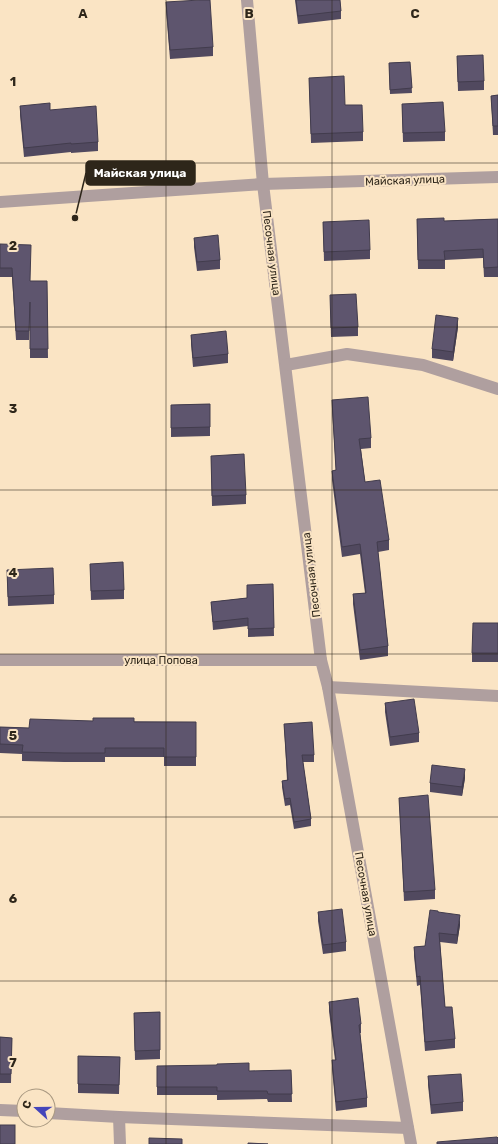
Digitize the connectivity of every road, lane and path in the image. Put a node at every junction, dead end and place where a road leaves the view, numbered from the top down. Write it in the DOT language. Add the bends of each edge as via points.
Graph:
graph roads {
  1 [pos="247,0"];
  2 [pos="498,177"];
  3 [pos="263,184"];
  4 [pos="0,202"];
  5 [pos="286,365"];
  6 [pos="498,388"];
  7 [pos="0,660"];
  8 [pos="322,660"];
  9 [pos="328,687"];
  10 [pos="498,696"];
  11 [pos="0,1110"];
  12 [pos="16,1111"];
  13 [pos="56,1113"];
  14 [pos="119,1117"];
  15 [pos="408,1128"];
  16 [pos="120,1144"];
  17 [pos="411,1144"];
  1 -- 3 [label="street, Песочная улица"];
  2 -- 3 [label="street, Майская улица"];
  3 -- 4 [label="street, Майская улица"];
  3 -- 5 [label="street, Песочная улица"];
  5 -- 6 [label="street" via="348,354 423,365"];
  5 -- 8 [label="street, Песочная улица"];
  7 -- 8 [label="street, улица Попова"];
  8 -- 9 [label="street, Песочная улица"];
  9 -- 10 [label="street"];
  9 -- 15 [label="street, Песочная улица"];
  11 -- 12 [label="street"];
  13 -- 14 [label="street"];
  14 -- 15 [label="street"];
  14 -- 16 [label="street"];
  15 -- 17 [label="street, Песочная улица"];
}
